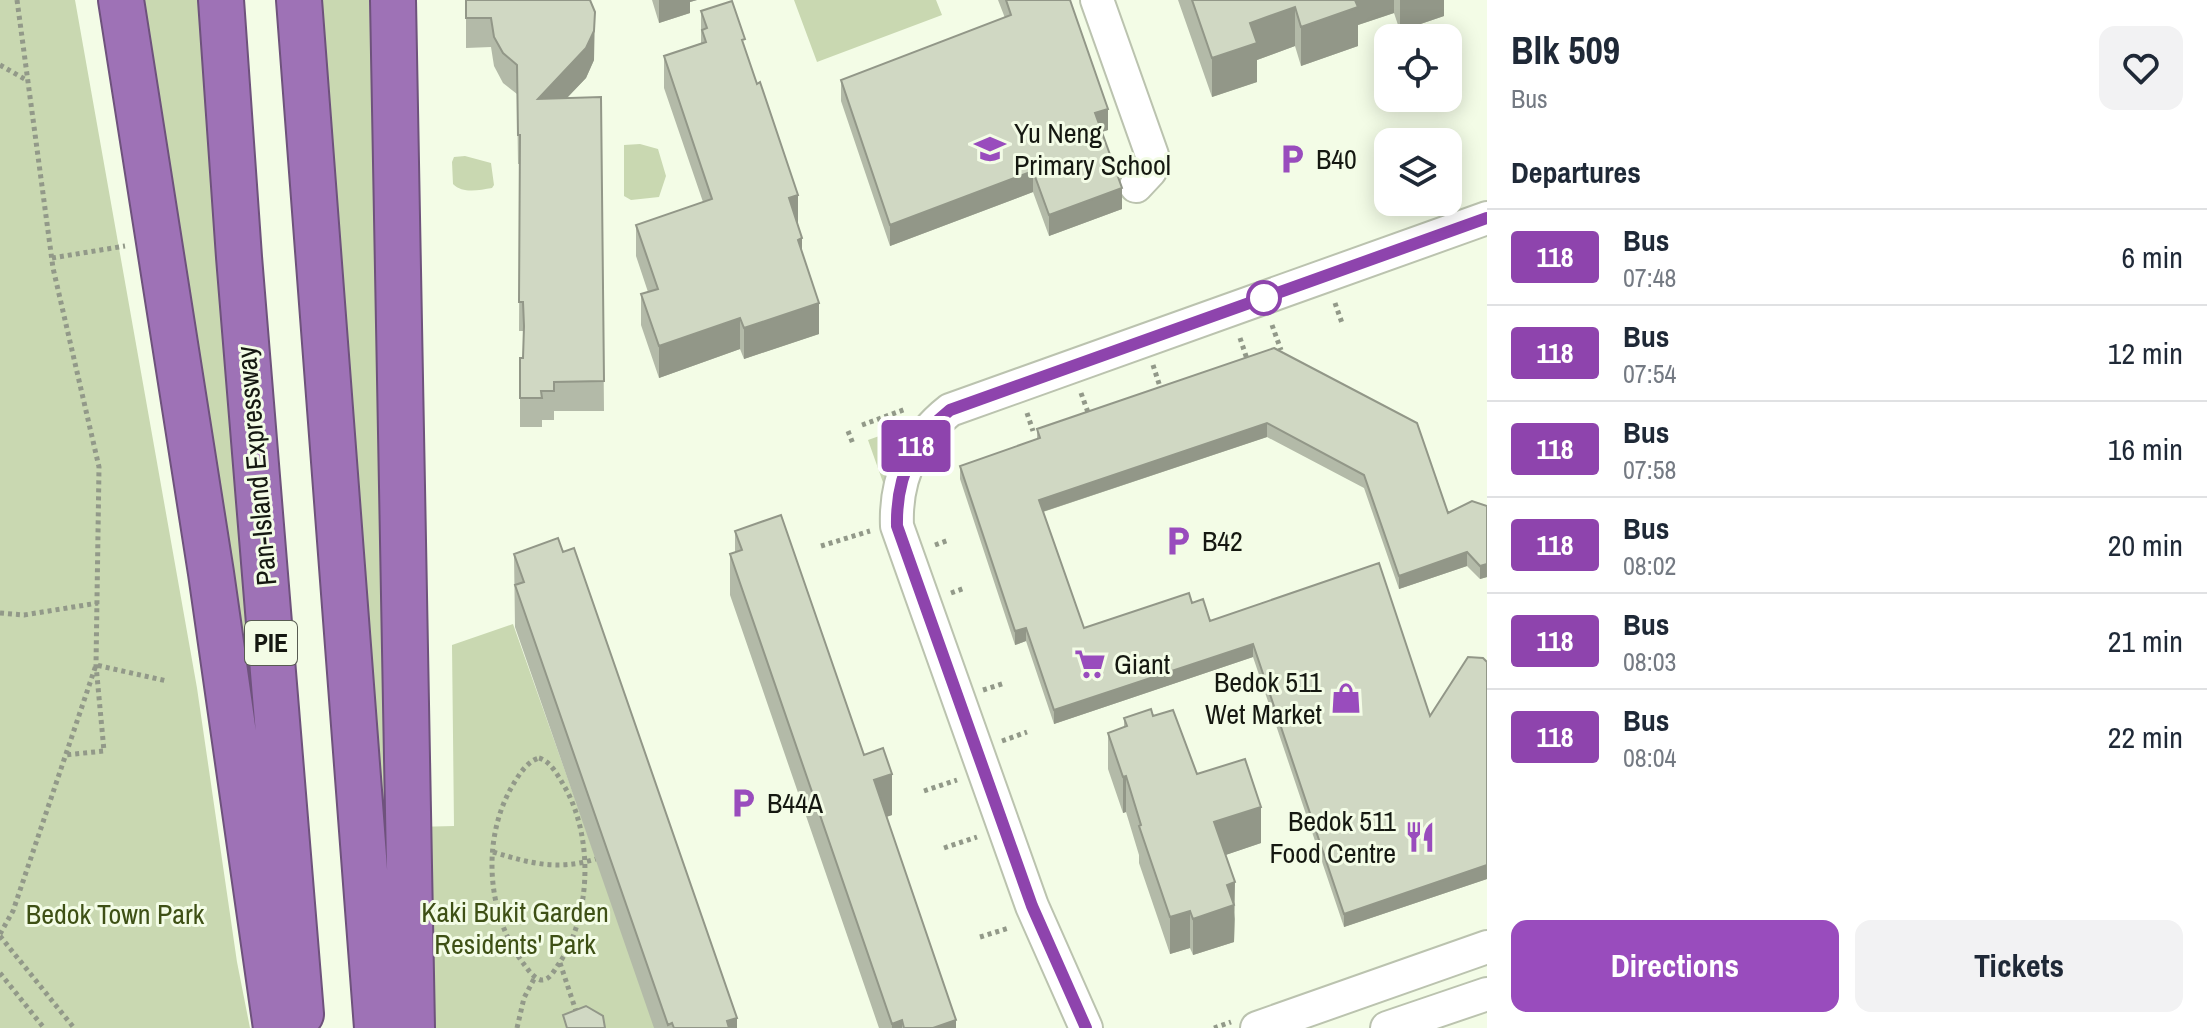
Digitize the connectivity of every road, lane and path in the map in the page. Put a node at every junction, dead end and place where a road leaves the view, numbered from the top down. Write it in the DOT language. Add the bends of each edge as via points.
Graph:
graph roads {
  1 [pos="17,0"];
  2 [pos="121,0"];
  3 [pos="221,0"];
  4 [pos="299,0"];
  5 [pos="393,0"];
  6 [pos="1097,0"];
  7 [pos="0,65"];
  8 [pos="28,81"];
  9 [pos="1136,186"];
  10 [pos="1487,218"];
  11 [pos="126,246"];
  12 [pos="52,258"];
  13 [pos="1333,300"];
  14 [pos="1342,323"];
  15 [pos="1271,324"];
  16 [pos="1281,350"];
  17 [pos="1245,352"];
  18 [pos="1249,367"];
  19 [pos="1158,382"];
  20 [pos="1080,391"];
  21 [pos="1162,394"];
  22 [pos="1026,410"];
  23 [pos="1089,415"];
  24 [pos="848,431"];
  25 [pos="1033,431"];
  26 [pos="853,444"];
  27 [pos="860,534"];
  28 [pos="949,540"];
  29 [pos="936,545"];
  30 [pos="821,546"];
  31 [pos="965,588"];
  32 [pos="952,593"];
  33 [pos="98,603"];
  34 [pos="0,613"];
  35 [pos="96,665"];
  36 [pos="167,681"];
  37 [pos="1005,683"];
  38 [pos="990,688"];
  39 [pos="1027,732"];
  40 [pos="1004,740"];
  41 [pos="65,755"];
  42 [pos="956,781"];
  43 [pos="924,791"];
  44 [pos="968,840"];
  45 [pos="944,848"];
  46 [pos="493,852"];
  47 [pos="596,859"];
  48 [pos="584,863"];
  49 [pos="1005,929"];
  50 [pos="0,935"];
  51 [pos="980,937"];
  52 [pos="1487,947"];
  53 [pos="560,963"];
  54 [pos="0,973"];
  55 [pos="535,977"];
  56 [pos="1487,994"];
  57 [pos="578,1015"];
  58 [pos="44,1028"];
  59 [pos="74,1028"];
  60 [pos="276,1028"];
  61 [pos="302,1028"];
  62 [pos="377,1028"];
  63 [pos="412,1028"];
  64 [pos="517,1028"];
  65 [pos="1086,1028"];
  66 [pos="1257,1028"];
  67 [pos="1387,1028"];
  1 -- 8 [label="path"];
  2 -- 60 [label="highway"];
  3 -- 61 [label="highway, Pan-Island Expressway / PIE"];
  4 -- 62 [label="highway"];
  5 -- 63 [label="highway"];
  6 -- 9 [label="street" via="1152,155 1148,176"];
  7 -- 8 [label="path"];
  8 -- 12 [label="path"];
  10 -- 65 [label="street" via="950,410 911,456 898,495 897,526 1032,906"];
  11 -- 12 [label="path"];
  12 -- 33 [label="path" via="99,467"];
  13 -- 14 [label="path"];
  15 -- 16 [label="path"];
  17 -- 18 [label="path"];
  19 -- 21 [label="path"];
  20 -- 23 [label="path"];
  22 -- 25 [label="path"];
  24 -- 26 [label="path"];
  27 -- 30 [label="path"];
  28 -- 29 [label="path"];
  31 -- 32 [label="path"];
  33 -- 34 [label="path" via="24,615"];
  33 -- 35 [label="path"];
  35 -- 36 [label="path"];
  35 -- 41 [label="path"];
  35 -- 41 [label="path" via="104,751"];
  37 -- 38 [label="path"];
  39 -- 40 [label="path"];
  41 -- 50 [label="path" via="13,911"];
  42 -- 43 [label="path"];
  44 -- 45 [label="path"];
  46 -- 48 [label="path" via="539,866"];
  46 -- 48 [label="path" via="509,791 531,760 539,758 554,770 571,800"];
  46 -- 55 [label="path" via="493,884 503,926"];
  47 -- 48 [label="path"];
  48 -- 53 [label="path" via="578,922"];
  49 -- 51 [label="path"];
  50 -- 59 [label="path"];
  52 -- 66 [label="street"];
  53 -- 55 [label="path" via="548,978"];
  53 -- 57 [label="path"];
  54 -- 58 [label="path"];
  55 -- 64 [label="path"];
  56 -- 67 [label="street"];
}
